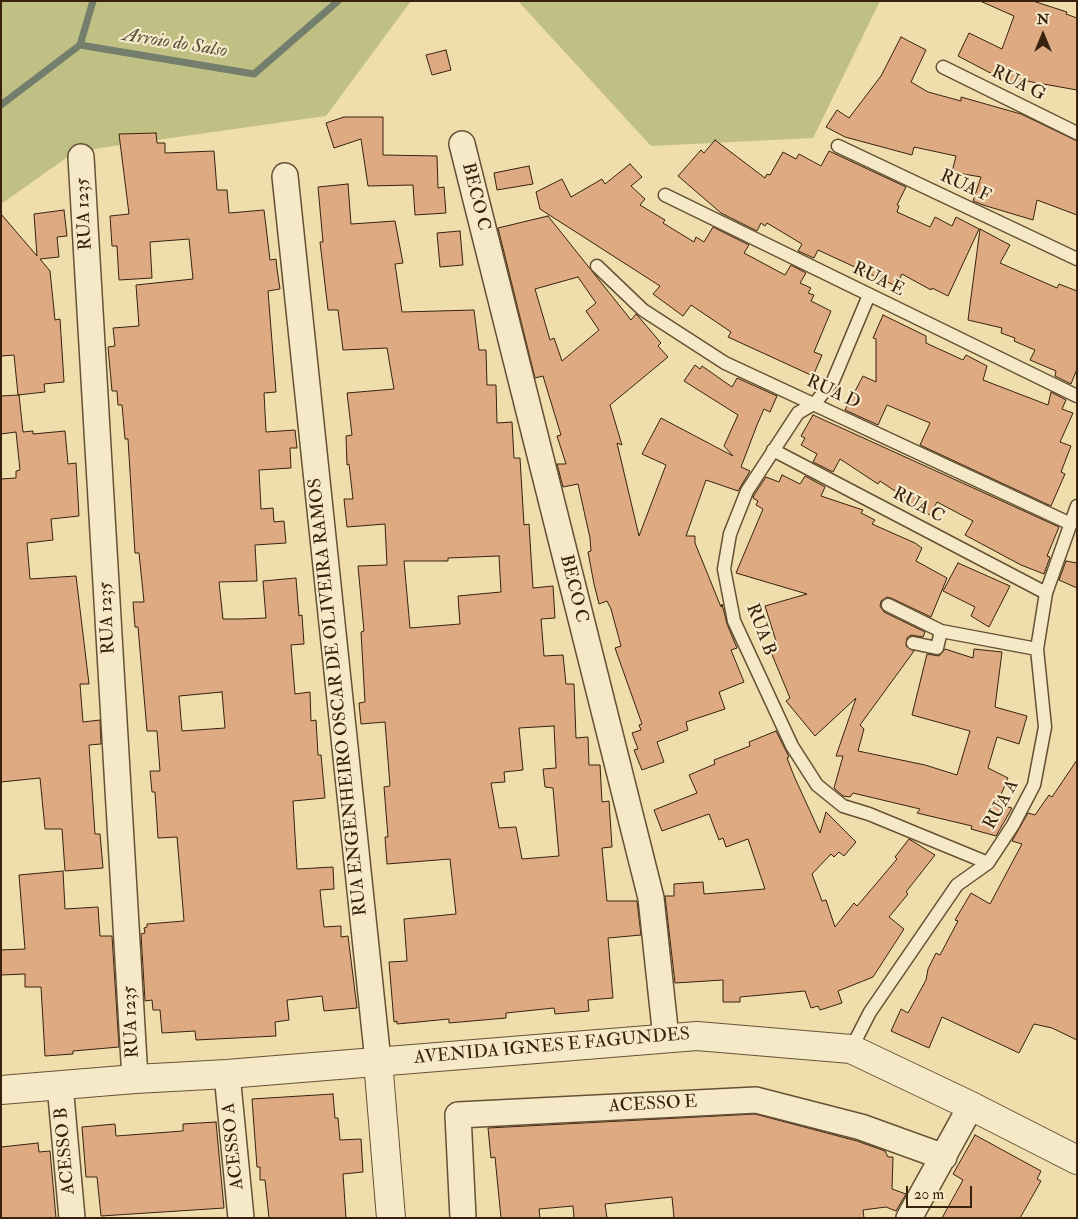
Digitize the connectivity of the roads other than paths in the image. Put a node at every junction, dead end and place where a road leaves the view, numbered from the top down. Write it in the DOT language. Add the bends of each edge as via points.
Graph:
graph roads {
  1 [pos="943,67"];
  2 [pos="1077,133"];
  3 [pos="462,144"];
  4 [pos="838,146"];
  5 [pos="81,157"];
  6 [pos="285,176"];
  7 [pos="665,194"];
  8 [pos="1077,260"];
  9 [pos="597,266"];
  10 [pos="869,295"];
  11 [pos="1077,396"];
  12 [pos="815,404"];
  13 [pos="773,450"];
  14 [pos="1077,506"];
  15 [pos="1071,524"];
  16 [pos="1046,593"];
  17 [pos="888,605"];
  18 [pos="941,631"];
  19 [pos="913,643"];
  20 [pos="1037,649"];
  21 [pos="988,863"];
  22 [pos="666,1038"];
  23 [pos="852,1049"];
  24 [pos="378,1062"];
  25 [pos="227,1074"];
  26 [pos="135,1079"];
  27 [pos="60,1085"];
  28 [pos="1,1090"];
  29 [pos="971,1106"];
  30 [pos="944,1157"];
  31 [pos="1076,1159"];
  32 [pos="72,1218"];
  33 [pos="241,1218"];
  34 [pos="391,1218"];
  35 [pos="463,1218"];
  36 [pos="910,1218"];
  1 -- 2 [label="lane, RUA G"];
  3 -- 22 [label="street, BECO C" via="651,898"];
  4 -- 8 [label="lane, RUA F"];
  5 -- 26 [label="street, RUA 1235"];
  6 -- 24 [label="street, RUA ENGENHEIRO OSCAR DE OLIVEIRA RAMOS"];
  7 -- 10 [label="lane, RUA E"];
  9 -- 12 [label="lane, RUA D" via="643,310 725,364"];
  10 -- 11 [label="lane, RUA E"];
  10 -- 12 [label="lane, RUA B" via="833,381"];
  12 -- 13 [label="lane, RUA B" via="798,414"];
  12 -- 15 [label="lane, RUA D"];
  13 -- 16 [label="lane, RUA C"];
  13 -- 21 [label="lane, RUA B" via="747,491 730,534 724,570 734,621 792,746 817,786 843,806"];
  14 -- 15 [label="lane, RUA A"];
  15 -- 16 [label="lane, RUA A"];
  16 -- 20 [label="lane, RUA A"];
  17 -- 18 [label="lane"];
  18 -- 19 [label="lane" via="937,648"];
  18 -- 20 [label="lane"];
  20 -- 21 [label="lane, RUA A" via="1045,727 1034,786"];
  21 -- 23 [label="lane, RUA A" via="957,885 870,1012"];
  22 -- 23 [label="street, AVENIDA IGNES E FAGUNDES" via="697,1036"];
  22 -- 24 [label="street, AVENIDA IGNES E FAGUNDES"];
  23 -- 29 [label="street, AVENIDA IGNES E FAGUNDES"];
  24 -- 25 [label="street, AVENIDA IGNES E FAGUNDES"];
  24 -- 34 [label="street, RUA ENGENHEIRO OSCAR DE OLIVEIRA RAMOS"];
  25 -- 26 [label="street, AVENIDA IGNES E FAGUNDES"];
  25 -- 33 [label="street, ACESSO A"];
  26 -- 27 [label="street, AVENIDA IGNES E FAGUNDES"];
  27 -- 28 [label="street, AVENIDA IGNES E FAGUNDES"];
  27 -- 32 [label="street, ACESSO B"];
  29 -- 30 [label="street"];
  29 -- 31 [label="street, AVENIDA IGNES E FAGUNDES"];
  30 -- 35 [label="street, ACESSO E" via="861,1127 756,1100 458,1115"];
  30 -- 36 [label="street"];
}
